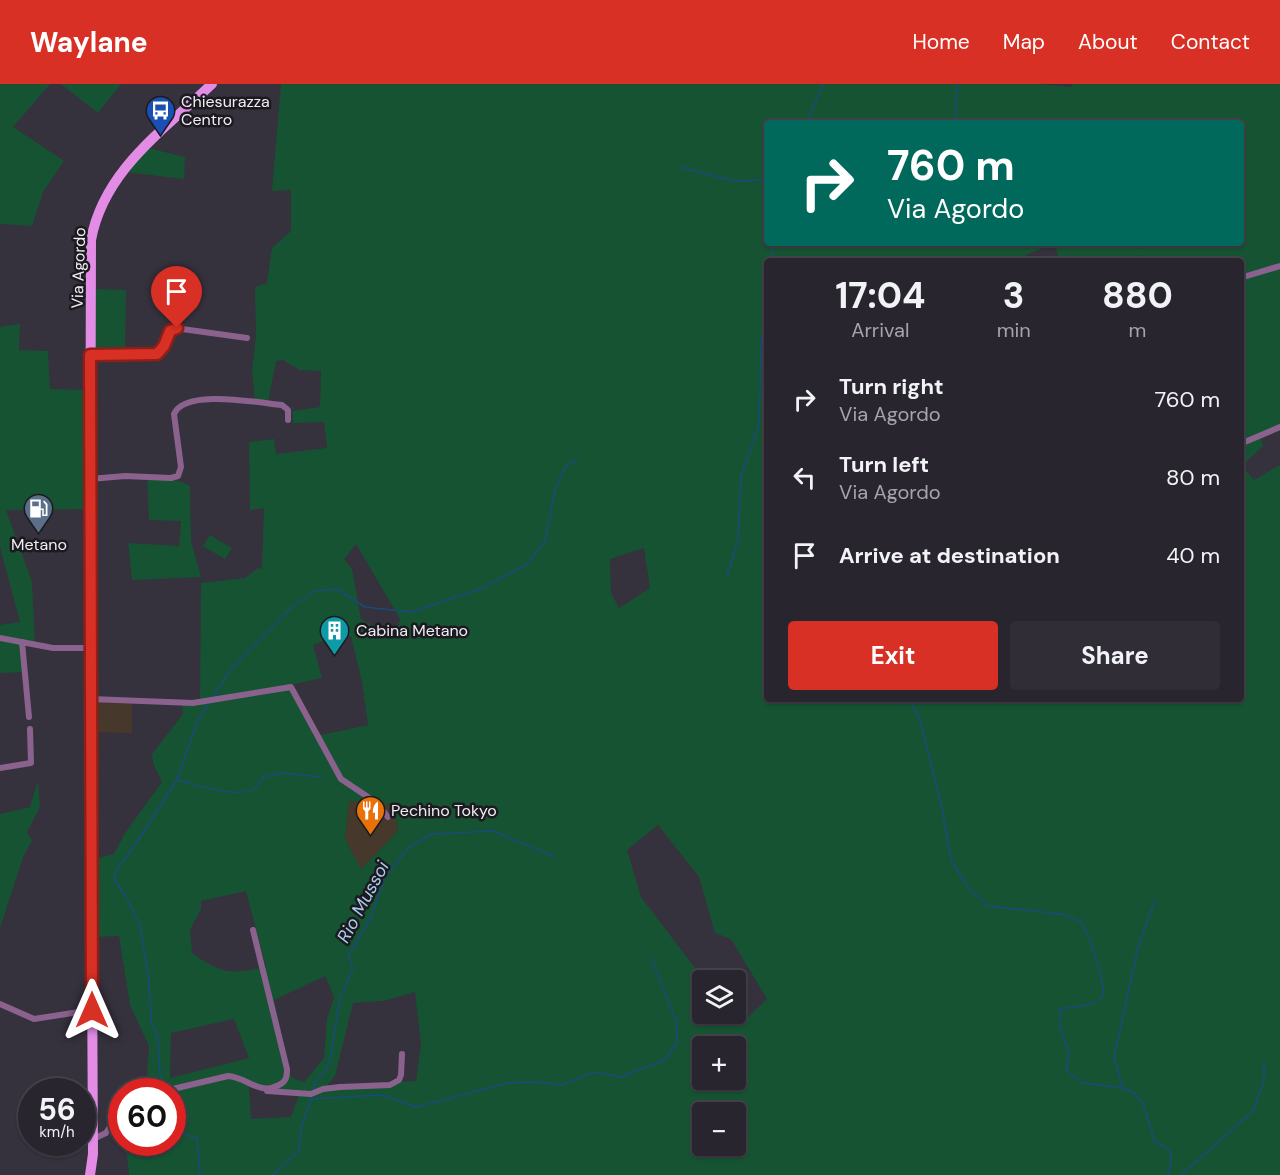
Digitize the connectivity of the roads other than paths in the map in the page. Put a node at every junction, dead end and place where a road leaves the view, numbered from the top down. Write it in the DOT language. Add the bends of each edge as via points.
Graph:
graph roads {
  1 [pos="212,84"];
  2 [pos="1280,266"];
  3 [pos="1244,277"];
  4 [pos="248,338"];
  5 [pos="90,355"];
  6 [pos="288,420"];
  7 [pos="1280,427"];
  8 [pos="1244,442"];
  9 [pos="90,478"];
  10 [pos="0,638"];
  11 [pos="22,642"];
  12 [pos="90,648"];
  13 [pos="91,699"];
  14 [pos="29,717"];
  15 [pos="30,729"];
  16 [pos="0,768"];
  17 [pos="388,817"];
  18 [pos="253,930"];
  19 [pos="0,1004"];
  20 [pos="92,1010"];
  21 [pos="402,1054"];
  22 [pos="93,1078"];
  23 [pos="186,1086"];
  24 [pos="261,1089"];
  25 [pos="93,1156"];
  26 [pos="90,1175"];
  1 -- 5 [label="main road, Via Agordo" via="130,162 99,208 91,240"];
  2 -- 3 [label="street"];
  4 -- 5 [label="street" via="177,328 170,331 157,354"];
  5 -- 9 [label="main road, Via Agordo"];
  6 -- 9 [label="street" via="288,410 282,405 224,398 187,404 174,414 181,467 178,476"];
  7 -- 8 [label="street"];
  9 -- 12 [label="main road, Via Agordo"];
  10 -- 11 [label="street"];
  11 -- 12 [label="street" via="53,648"];
  11 -- 14 [label="street"];
  12 -- 13 [label="main road, Via Agordo"];
  13 -- 17 [label="street" via="193,703 291,687 341,779 377,803"];
  13 -- 20 [label="main road, Via Agordo"];
  15 -- 16 [label="street" via="32,763"];
  18 -- 24 [label="street" via="288,1073 280,1085"];
  19 -- 20 [label="street" via="34,1019"];
  20 -- 22 [label="main road, Via Agordo"];
  21 -- 24 [label="street" via="402,1072 394,1083 323,1089 313,1094"];
  23 -- 24 [label="street" via="228,1076"];
  25 -- 26 [label="main road, Via Agordo"];
}
